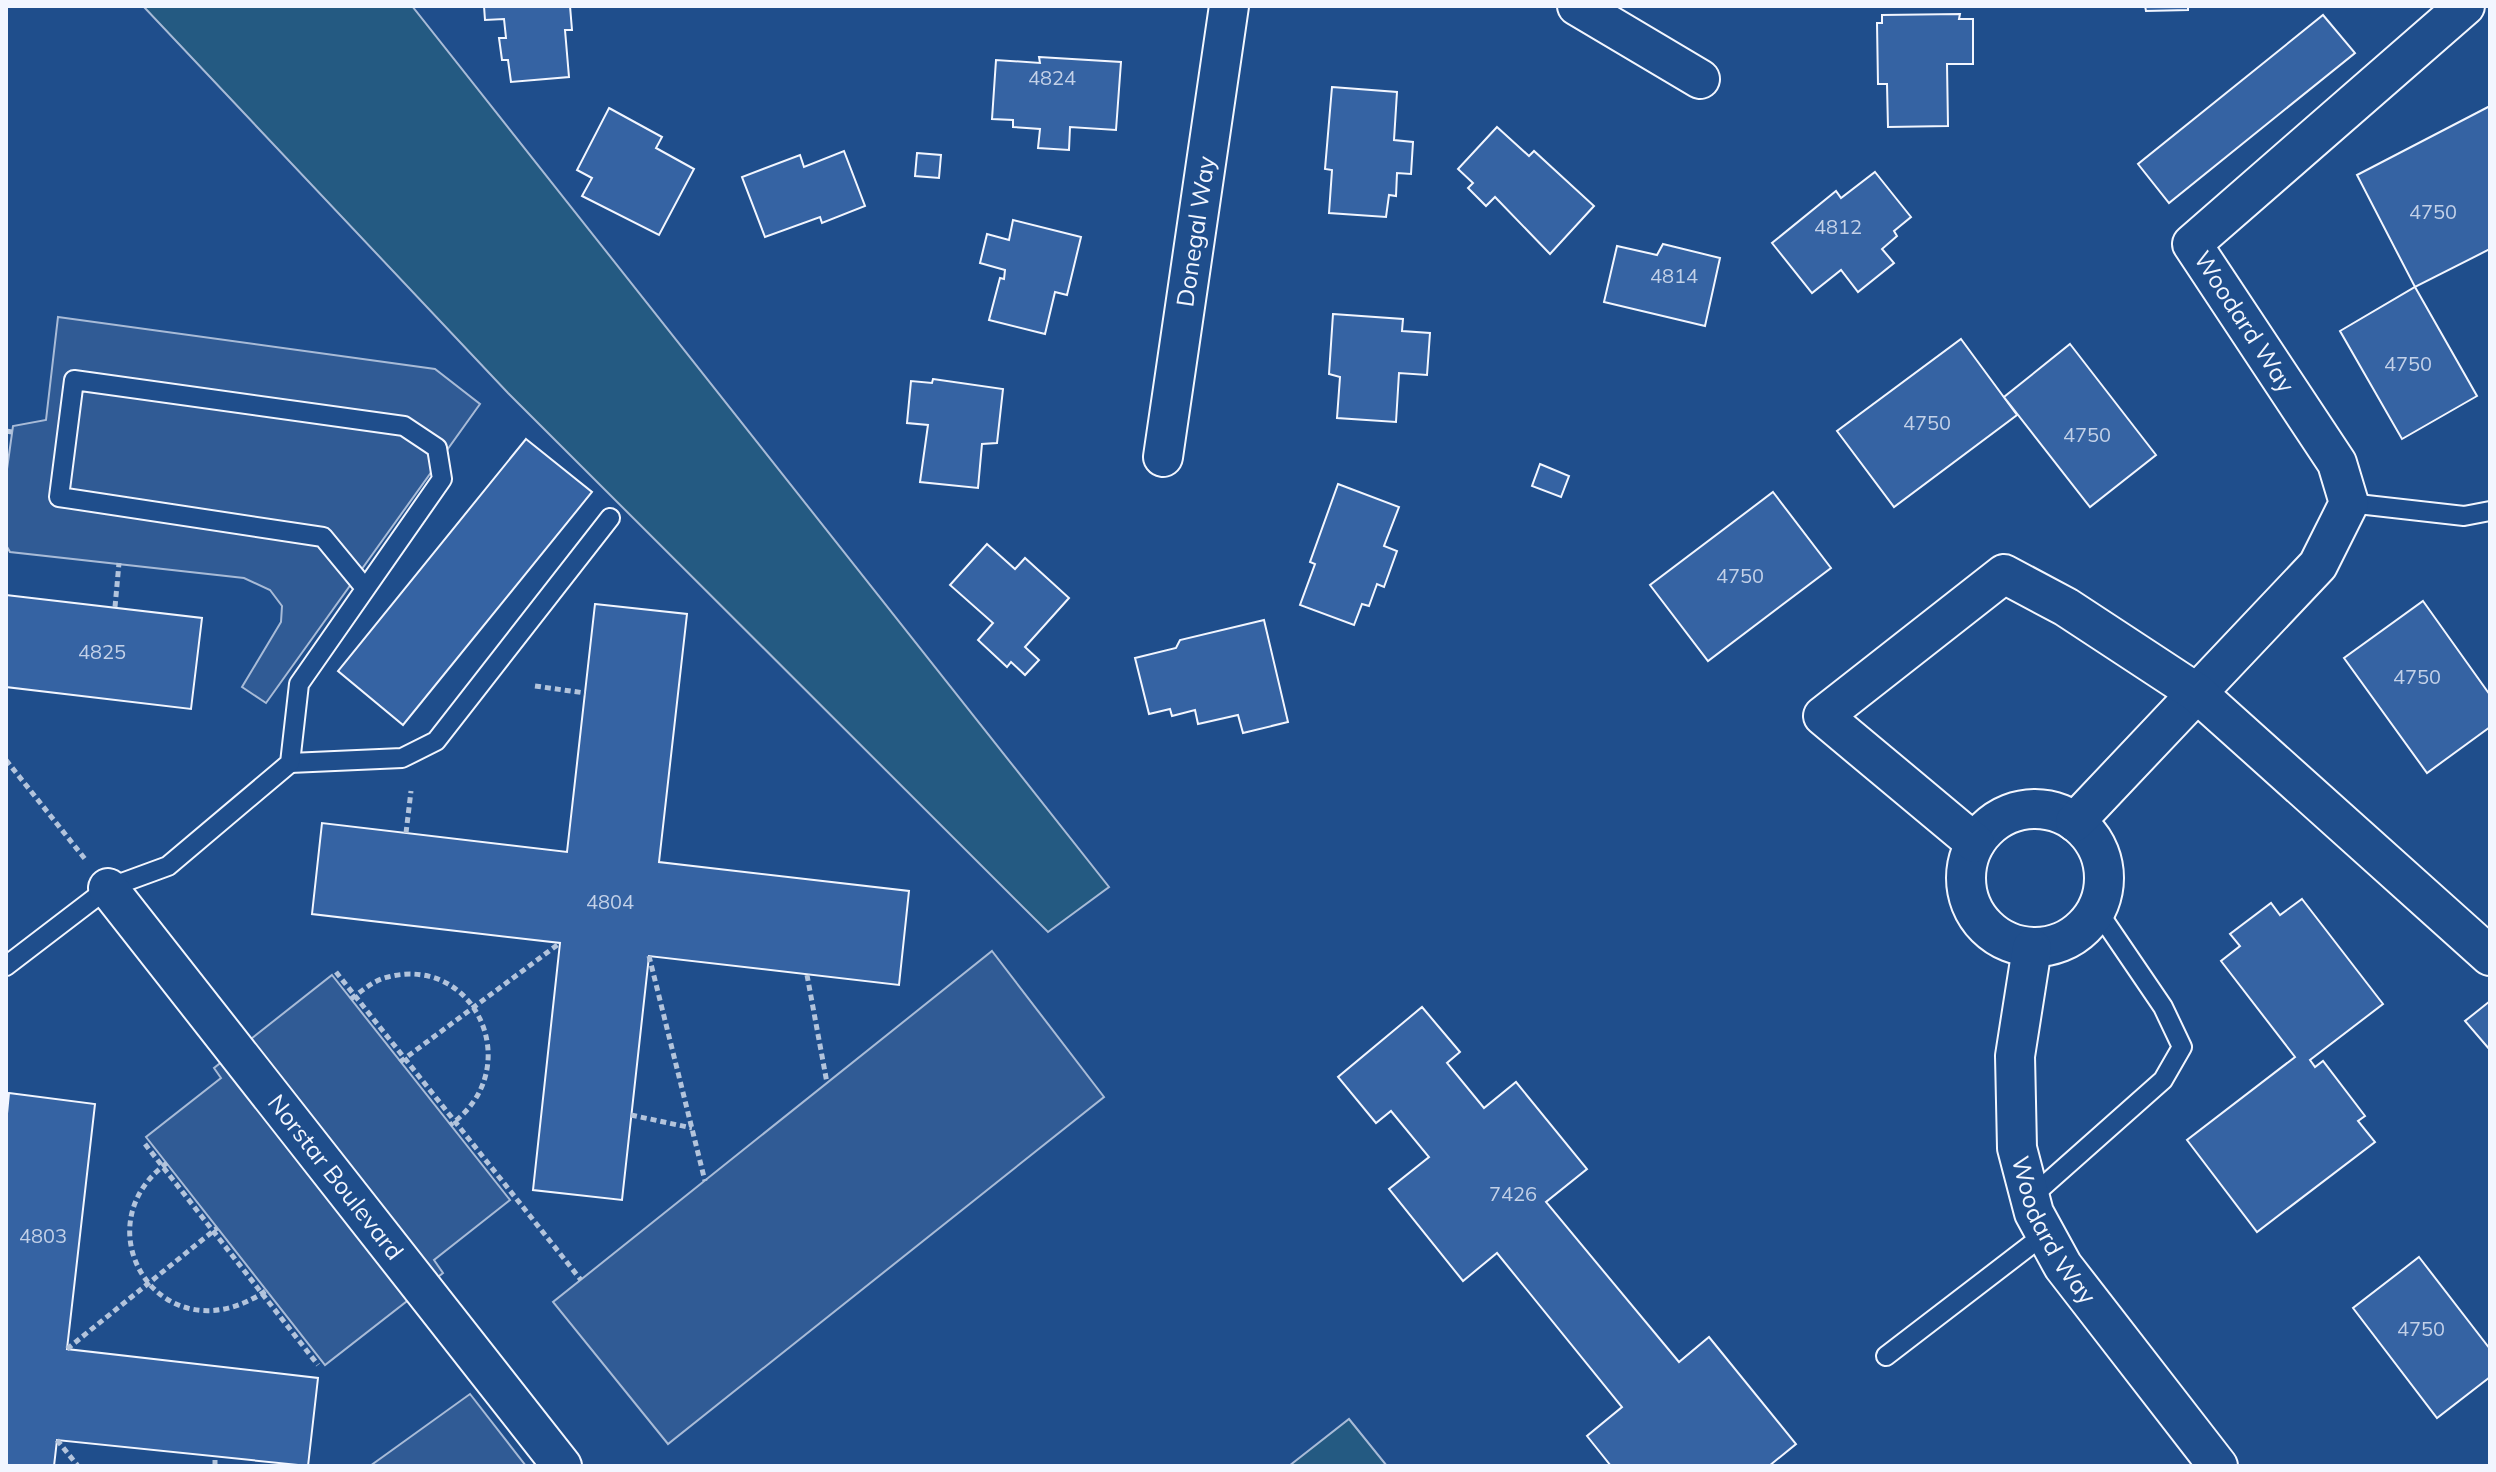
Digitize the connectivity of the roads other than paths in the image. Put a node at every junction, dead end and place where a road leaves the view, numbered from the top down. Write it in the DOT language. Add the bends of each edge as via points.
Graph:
graph roads {
  1 [pos="1229,6"];
  2 [pos="1577,6"];
  3 [pos="2465,6"];
  4 [pos="1700,79"];
  5 [pos="1163,457"];
  6 [pos="2349,503"];
  7 [pos="2490,511"];
  8 [pos="610,518"];
  9 [pos="365,588"];
  10 [pos="2197,693"];
  11 [pos="290,763"];
  12 [pos="2075,822"];
  13 [pos="1975,843"];
  14 [pos="108,888"];
  15 [pos="2097,910"];
  16 [pos="2032,948"];
  17 [pos="2490,956"];
  18 [pos="6,966"];
  19 [pos="2030,1198"];
  20 [pos="2045,1234"];
  21 [pos="1886,1356"];
  22 [pos="562,1466"];
  23 [pos="2218,1466"];
  1 -- 5 [label="street, Donegal Way"];
  2 -- 4 [label="street"];
  3 -- 6 [label="street, Woodard Way" via="2192,244 2337,463"];
  6 -- 7 [label="lane" via="2464,516"];
  6 -- 10 [label="street" via="2318,565"];
  8 -- 11 [label="lane" via="436,741 402,758"];
  9 -- 9 [label="lane" via="442,479 437,448 404,426 74,380 59,497 323,537"];
  9 -- 11 [label="lane" via="299,684"];
  10 -- 12 [label="street"];
  10 -- 13 [label="street" via="2066,607 2004,574 1823,716"];
  10 -- 17 [label="street"];
  11 -- 14 [label="lane" via="168,866"];
  12 -- 13 [label="street" via="2054,812 2009,813 1989,825"];
  12 -- 15 [label="street" via="2099,852 2104,871"];
  13 -- 16 [label="street" via="1966,865 1973,912 2009,943"];
  14 -- 18 [label="lane"];
  14 -- 22 [label="street, Norstar Boulevard"];
  15 -- 16 [label="street" via="2070,938"];
  15 -- 19 [label="lane" via="2163,1007 2182,1047 2163,1080"];
  16 -- 19 [label="street, Woodard Way" via="2015,1056 2017,1148"];
  19 -- 20 [label="street, Woodard Way"];
  20 -- 21 [label="lane"];
  20 -- 23 [label="street, Woodard Way" via="2063,1266"];
}
